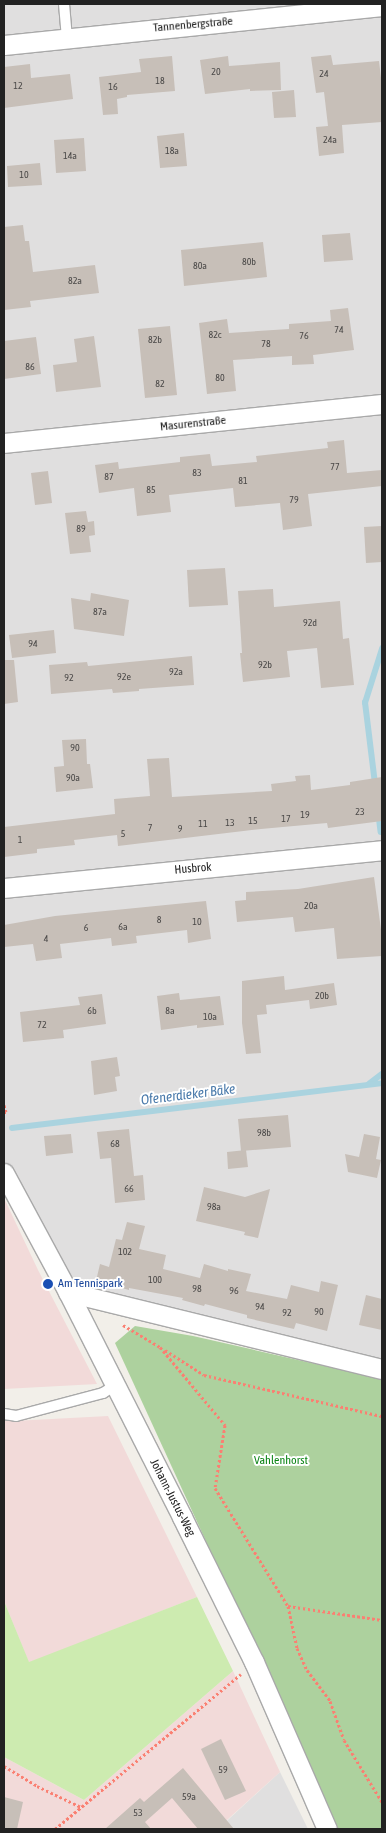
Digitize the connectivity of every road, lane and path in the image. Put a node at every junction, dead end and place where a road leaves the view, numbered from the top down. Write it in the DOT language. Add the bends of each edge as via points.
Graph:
graph roads {
  1 [pos="64,4"];
  2 [pos="382,6"];
  3 [pos="67,38"];
  4 [pos="4,45"];
  5 [pos="382,404"];
  6 [pos="4,443"];
  7 [pos="382,850"];
  8 [pos="4,888"];
  9 [pos="4,1106"];
  10 [pos="4,1112"];
  11 [pos="4,1173"];
  12 [pos="68,1292"];
  13 [pos="118,1322"];
  14 [pos="160,1347"];
  15 [pos="382,1369"];
  16 [pos="114,1386"];
  17 [pos="4,1414"];
  18 [pos="382,1416"];
  19 [pos="288,1606"];
  20 [pos="382,1620"];
  21 [pos="254,1662"];
  22 [pos="4,1766"];
  23 [pos="382,1802"];
  24 [pos="81,1808"];
  25 [pos="55,1829"];
  26 [pos="328,1829"];
  1 -- 3 [label="lane"];
  2 -- 3 [label="street, Tannenbergstraße"];
  3 -- 4 [label="street, Tannenbergstraße"];
  5 -- 6 [label="street, Masurenstraße"];
  7 -- 8 [label="street, Husbrok"];
  9 -- 10 [label="path"];
  11 -- 12 [label="street, Johann-Justus-Weg"];
  12 -- 15 [label="street"];
  12 -- 16 [label="street, Johann-Justus-Weg"];
  13 -- 14 [label="path"];
  14 -- 18 [label="path" via="204,1375"];
  14 -- 19 [label="path" via="226,1425 215,1488"];
  16 -- 17 [label="lane" via="103,1392 16,1416"];
  16 -- 21 [label="street, Johann-Justus-Weg"];
  19 -- 20 [label="path"];
  19 -- 23 [label="path" via="297,1648 306,1670 330,1701 344,1740"];
  21 -- 24 [label="path"];
  21 -- 26 [label="street, Johann-Justus-Weg"];
  22 -- 24 [label="path"];
  24 -- 25 [label="path"];
}
